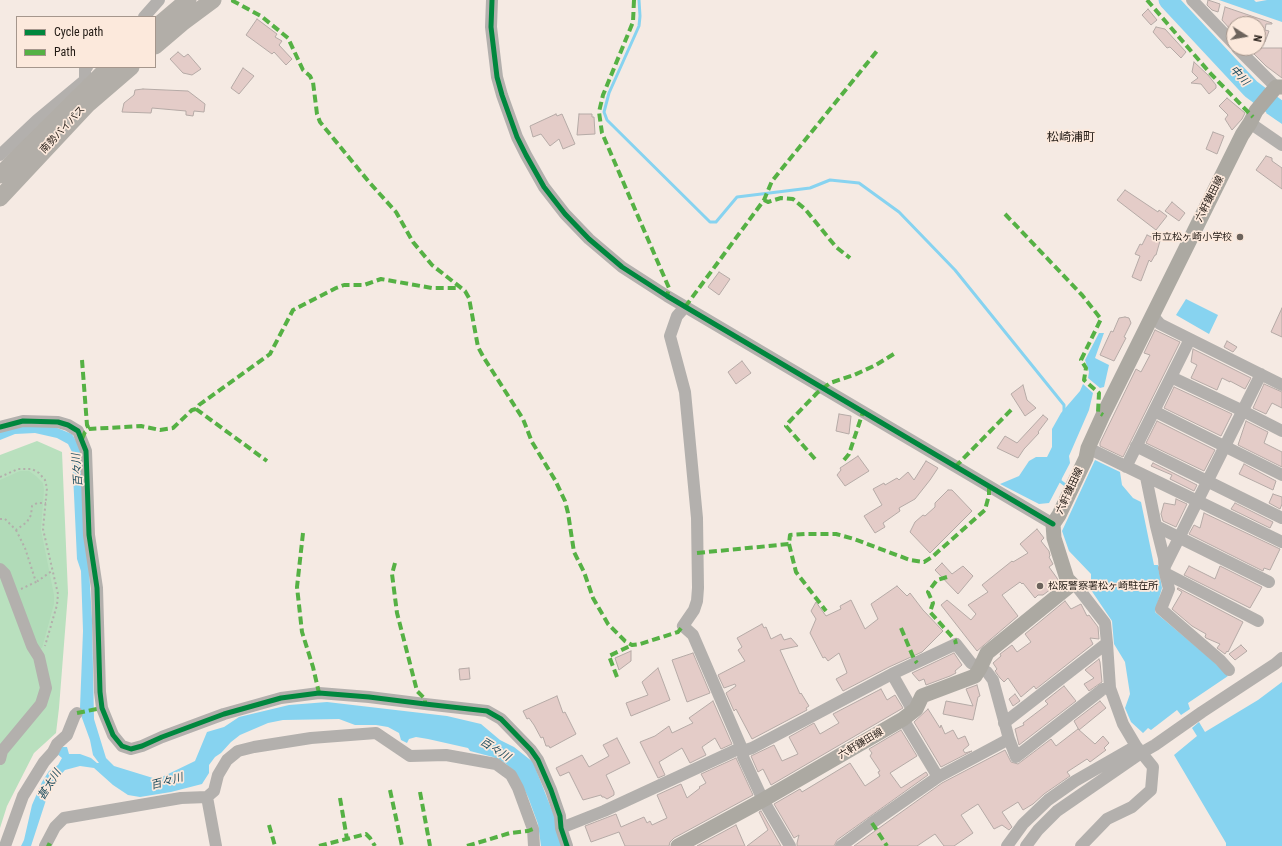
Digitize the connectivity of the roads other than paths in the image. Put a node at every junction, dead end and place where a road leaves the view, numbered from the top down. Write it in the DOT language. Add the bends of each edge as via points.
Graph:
graph roads {
  1 [pos="159,0"];
  2 [pos="188,0"];
  3 [pos="213,0"];
  4 [pos="492,0"];
  5 [pos="1192,0"];
  6 [pos="145,16"];
  7 [pos="156,27"];
  8 [pos="1226,36"];
  9 [pos="156,45"];
  10 [pos="1246,56"];
  11 [pos="85,68"];
  12 [pos="108,68"];
  13 [pos="130,68"];
  14 [pos="1279,87"];
  15 [pos="1253,117"];
  16 [pos="1282,146"];
  17 [pos="0,155"];
  18 [pos="0,175"];
  19 [pos="0,198"];
  20 [pos="685,306"];
  21 [pos="1152,315"];
  22 [pos="1190,339"];
  23 [pos="1261,374"];
  24 [pos="1171,376"];
  25 [pos="1282,385"];
  26 [pos="1154,411"];
  27 [pos="1243,411"];
  28 [pos="0,427"];
  29 [pos="1282,431"];
  30 [pos="1136,446"];
  31 [pos="1225,446"];
  32 [pos="1087,453"];
  33 [pos="1126,467"];
  34 [pos="1282,475"];
  35 [pos="1146,477"];
  36 [pos="1208,481"];
  37 [pos="1198,502"];
  38 [pos="1282,518"];
  39 [pos="1056,520"];
  40 [pos="1156,526"];
  41 [pos="1180,538"];
  42 [pos="1282,542"];
  43 [pos="0,569"];
  44 [pos="1165,571"];
  45 [pos="1269,582"];
  46 [pos="1072,584"];
  47 [pos="1258,620"];
  48 [pos="1107,643"];
  49 [pos="1282,658"];
  50 [pos="980,668"];
  51 [pos="1229,670"];
  52 [pos="892,674"];
  53 [pos="1110,688"];
  54 [pos="77,713"];
  55 [pos="908,715"];
  56 [pos="1004,723"];
  57 [pos="1008,739"];
  58 [pos="1138,749"];
  59 [pos="743,750"];
  60 [pos="0,758"];
  61 [pos="938,777"];
  62 [pos="207,797"];
  63 [pos="763,800"];
  64 [pos="562,828"];
  65 [pos="1086,845"];
  66 [pos="5,846"];
  67 [pos="46,846"];
  68 [pos="216,846"];
  69 [pos="534,846"];
  70 [pos="567,846"];
  71 [pos="678,846"];
  72 [pos="790,846"];
  73 [pos="841,846"];
  74 [pos="1008,846"];
  75 [pos="1026,846"];
  1 -- 6 [label="street"];
  2 -- 7 [label="highway"];
  3 -- 9 [label="highway"];
  4 -- 20 [label="street" via="492,45 502,95 517,137 544,187 576,227 611,258"];
  5 -- 8 [label="street"];
  10 -- 14 [label="street"];
  11 -- 17 [label="street" via="85,80"];
  12 -- 18 [label="highway, 南勢バイパス"];
  13 -- 19 [label="highway, 南勢バイパス" via="88,104"];
  14 -- 15 [label="main road, 六軒鎌田線"];
  15 -- 16 [label="street"];
  15 -- 21 [label="main road, 六軒鎌田線"];
  20 -- 39 [label="street"];
  20 -- 59 [label="street" via="677,316 670,336 685,392 697,518 697,601 683,626 692,635"];
  21 -- 22 [label="street" via="1160,324"];
  21 -- 32 [label="main road, 六軒鎌田線"];
  22 -- 23 [label="street"];
  22 -- 24 [label="street"];
  23 -- 25 [label="street"];
  23 -- 27 [label="street"];
  24 -- 26 [label="street"];
  24 -- 27 [label="street"];
  26 -- 30 [label="street"];
  26 -- 31 [label="street"];
  27 -- 29 [label="street"];
  27 -- 31 [label="street"];
  28 -- 64 [label="street" via="23,421 58,422 78,431 86,451 89,535 97,588 100,692 102,708 113,735 122,746 131,749 224,714 281,698 319,693 369,696 487,711 501,719 538,760 551,790"];
  30 -- 33 [label="street"];
  30 -- 36 [label="street"];
  31 -- 34 [label="street"];
  31 -- 36 [label="street"];
  32 -- 33 [label="street"];
  32 -- 39 [label="main road, 六軒鎌田線"];
  33 -- 35 [label="street"];
  35 -- 37 [label="street"];
  35 -- 40 [label="street"];
  36 -- 37 [label="street"];
  36 -- 38 [label="street"];
  37 -- 41 [label="street"];
  37 -- 42 [label="street"];
  39 -- 46 [label="main road, 六軒鎌田線" via="1054,538 1067,579"];
  40 -- 41 [label="street"];
  40 -- 44 [label="street"];
  41 -- 44 [label="street"];
  41 -- 45 [label="street"];
  43 -- 60 [label="street" via="13,592 32,646 39,657 46,688 41,704 2,751"];
  44 -- 47 [label="street"];
  44 -- 51 [label="street" via="1169,589 1161,609"];
  46 -- 48 [label="street" via="1078,588 1104,623"];
  46 -- 50 [label="main road, 六軒鎌田線" via="987,653"];
  48 -- 53 [label="street"];
  48 -- 56 [label="street"];
  49 -- 58 [label="street" via="1183,725"];
  50 -- 52 [label="street" via="971,663 956,644"];
  50 -- 55 [label="main road, 六軒鎌田線" via="975,676 922,696 916,708"];
  50 -- 56 [label="street" via="993,680"];
  52 -- 55 [label="street"];
  52 -- 59 [label="street" via="752,748"];
  53 -- 57 [label="street" via="1103,689 1016,757"];
  53 -- 58 [label="street" via="1123,724"];
  54 -- 66 [label="street" via="67,735 44,762 23,796"];
  55 -- 61 [label="street"];
  55 -- 63 [label="main road, 六軒鎌田線"];
  56 -- 57 [label="street"];
  57 -- 61 [label="street"];
  58 -- 65 [label="street" via="1153,767 1151,790 1132,807 1107,819"];
  58 -- 74 [label="street" via="1075,781 1053,796 1023,824"];
  58 -- 75 [label="street" via="1057,811"];
  59 -- 63 [label="street" via="743,757"];
  59 -- 64 [label="street" via="736,750"];
  61 -- 73 [label="street"];
  62 -- 67 [label="street" via="181,798 64,818"];
  62 -- 68 [label="street"];
  62 -- 69 [label="street" via="214,791 218,775 227,760 238,751 311,738 376,733 410,756 446,755 496,764 511,775 518,788 533,829"];
  63 -- 71 [label="main road, 六軒鎌田線"];
  63 -- 72 [label="street"];
  64 -- 70 [label="street"];
}
